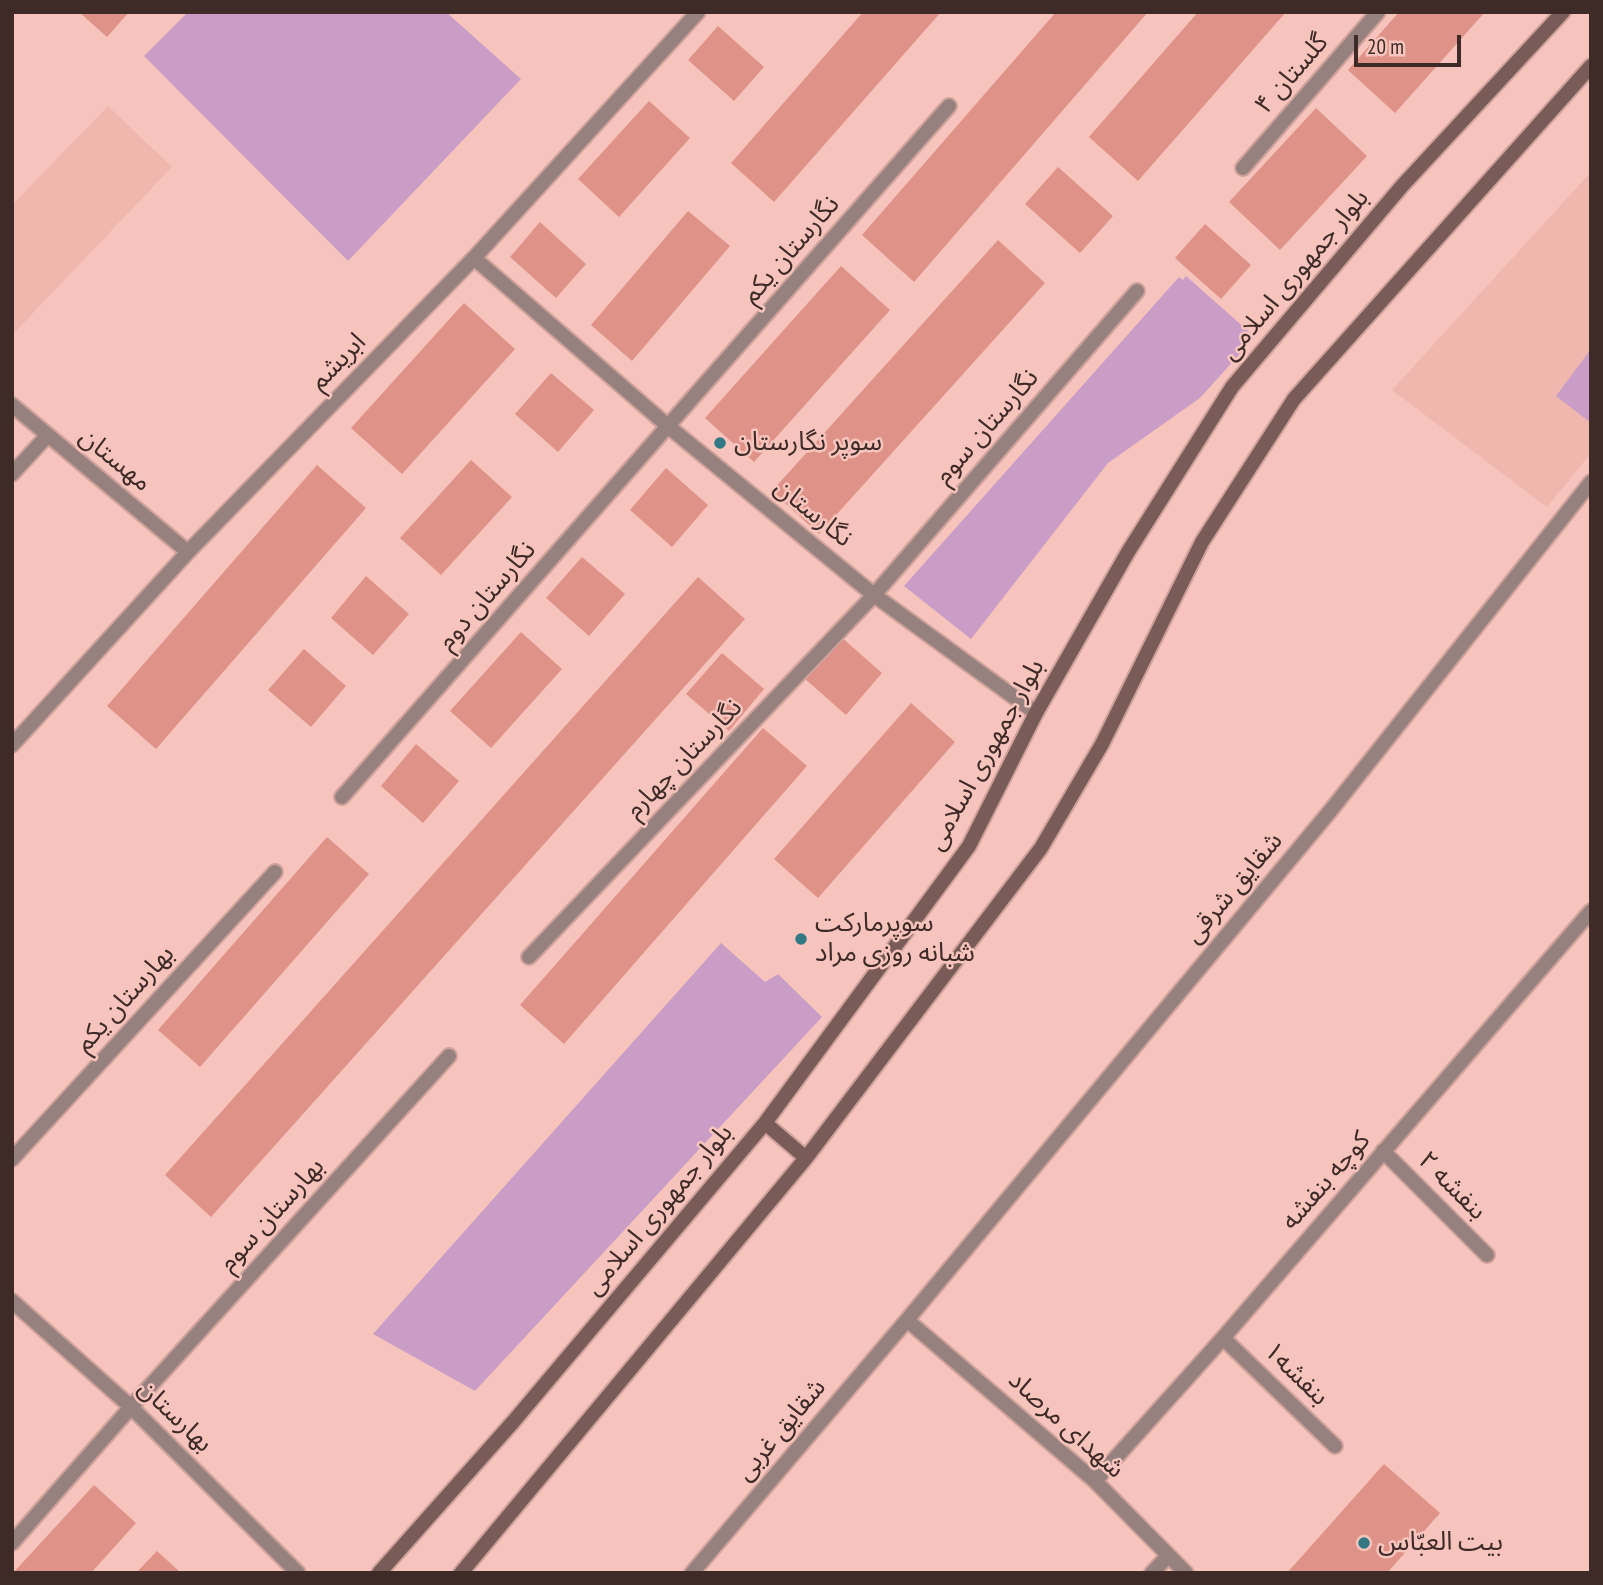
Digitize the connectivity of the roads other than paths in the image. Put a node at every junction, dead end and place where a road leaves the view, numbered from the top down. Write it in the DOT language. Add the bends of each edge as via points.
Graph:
graph roads {
  1 [pos="698,12"];
  2 [pos="1378,12"];
  3 [pos="1563,12"];
  4 [pos="1591,66"];
  5 [pos="949,106"];
  6 [pos="1243,168"];
  7 [pos="474,258"];
  8 [pos="1137,291"];
  9 [pos="12,405"];
  10 [pos="669,427"];
  11 [pos="47,436"];
  12 [pos="12,474"];
  13 [pos="1591,482"];
  14 [pos="188,552"];
  15 [pos="874,595"];
  16 [pos="1036,713"];
  17 [pos="12,746"];
  18 [pos="342,797"];
  19 [pos="275,872"];
  20 [pos="1591,911"];
  21 [pos="529,957"];
  22 [pos="449,1056"];
  23 [pos="765,1123"];
  24 [pos="1383,1151"];
  25 [pos="806,1158"];
  26 [pos="12,1159"];
  27 [pos="1487,1255"];
  28 [pos="12,1301"];
  29 [pos="907,1320"];
  30 [pos="1223,1338"];
  31 [pos="131,1407"];
  32 [pos="1335,1446"];
  33 [pos="1095,1481"];
  34 [pos="12,1543"];
  35 [pos="1167,1557"];
  36 [pos="298,1573"];
  37 [pos="379,1573"];
  38 [pos="461,1573"];
  39 [pos="692,1573"];
  40 [pos="1152,1573"];
  41 [pos="1186,1573"];
  1 -- 7 [label="street, ابریشم"];
  2 -- 6 [label="street, گلستان ۴"];
  3 -- 16 [label="main road, بلوار جمهوری اسلامی" via="1402,187 1232,387 1128,552"];
  4 -- 25 [label="main road" via="1294,399 1202,542 1102,744 1041,848"];
  5 -- 10 [label="street, نگارستان یکم"];
  7 -- 10 [label="street, نگارستان"];
  7 -- 14 [label="street, ابریشم"];
  8 -- 15 [label="street, نگارستان سوم"];
  9 -- 11 [label="street, مهستان"];
  10 -- 15 [label="street, نگارستان"];
  10 -- 18 [label="street, نگارستان دوم"];
  11 -- 12 [label="street"];
  11 -- 14 [label="street, مهستان"];
  13 -- 29 [label="street, شقایق شرقی" via="1331,810"];
  14 -- 17 [label="street, ابریشم"];
  15 -- 16 [label="street, نگارستان"];
  15 -- 21 [label="street, نگارستان چهارم"];
  16 -- 23 [label="main road, بلوار جمهوری اسلامی" via="969,846"];
  19 -- 26 [label="street, بهارستان یکم"];
  20 -- 24 [label="street, کوچه بنفشه"];
  22 -- 31 [label="street, بهارستان سوم"];
  23 -- 25 [label="main road"];
  23 -- 37 [label="main road, بلوار جمهوری اسلامی"];
  24 -- 27 [label="street, بنفشه ۲"];
  24 -- 30 [label="street, کوچه بنفشه"];
  25 -- 38 [label="main road"];
  28 -- 31 [label="street, بهارستان"];
  29 -- 33 [label="street, شهدای مرصاد"];
  29 -- 39 [label="street, شقایق غربی"];
  30 -- 32 [label="street, بنفشه۱"];
  30 -- 33 [label="street, کوچه بنفشه"];
  31 -- 34 [label="street, بهارستان سوم"];
  31 -- 36 [label="street, بهارستان"];
  33 -- 35 [label="street, شهدای مرصاد"];
  35 -- 40 [label="street"];
  35 -- 41 [label="street, شهدای مرصاد"];
}
